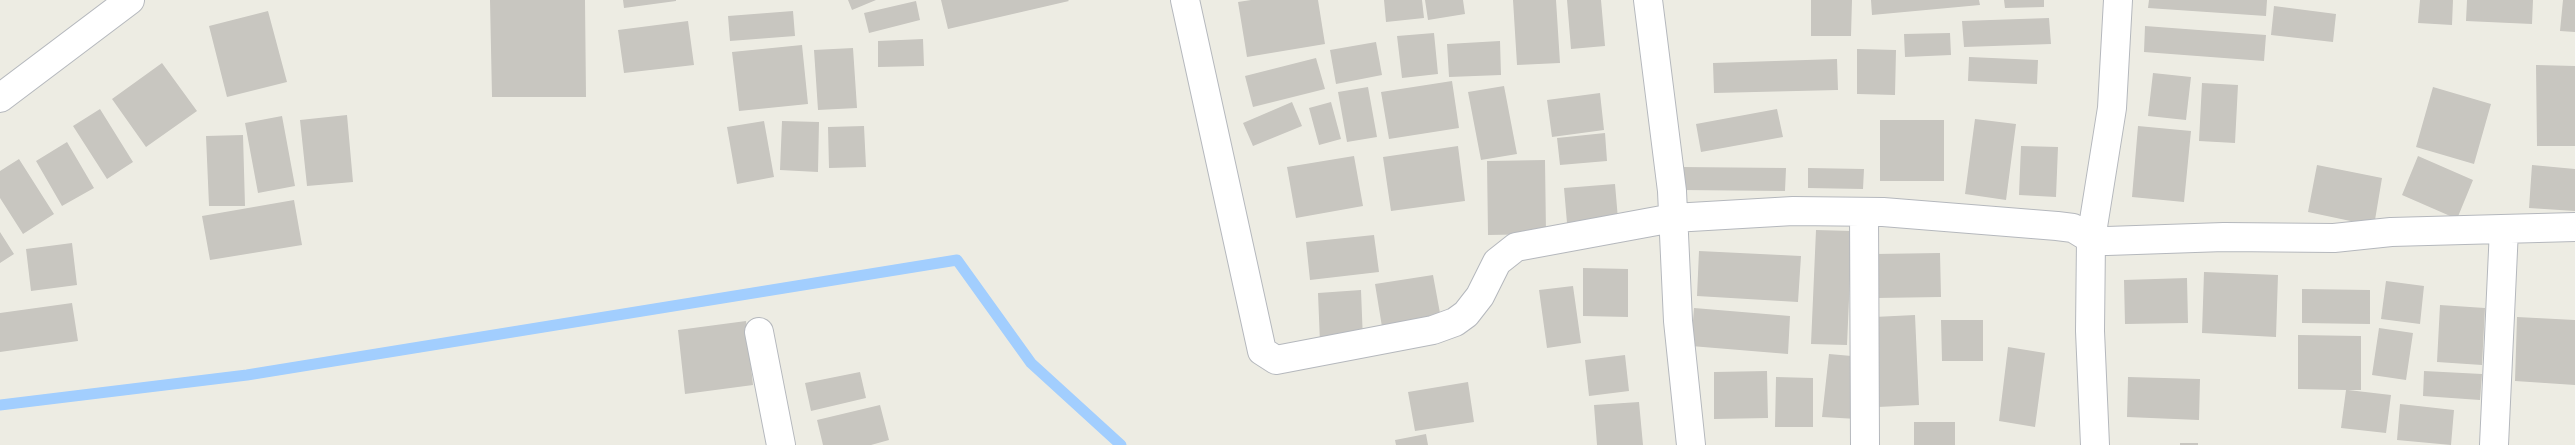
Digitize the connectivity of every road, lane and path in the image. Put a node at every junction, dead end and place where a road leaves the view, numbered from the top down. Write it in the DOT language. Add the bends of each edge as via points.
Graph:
graph roads {
  1 [pos="130,0"];
  2 [pos="1185,0"];
  3 [pos="1648,0"];
  4 [pos="2118,0"];
  5 [pos="0,98"];
  6 [pos="1864,212"];
  7 [pos="1674,218"];
  8 [pos="2575,227"];
  9 [pos="2504,229"];
  10 [pos="2091,239"];
  11 [pos="759,332"];
  12 [pos="781,445"];
  13 [pos="1691,445"];
  14 [pos="1865,445"];
  15 [pos="2095,445"];
  16 [pos="2494,445"];
  1 -- 5 [label="street"];
  2 -- 7 [label="street" via="1262,351 1276,360 1433,330 1456,322 1480,296 1497,262 1516,247"];
  3 -- 7 [label="street"];
  4 -- 10 [label="street" via="2112,108"];
  6 -- 7 [label="street" via="1793,211"];
  6 -- 10 [label="street" via="2057,226 2073,228"];
  6 -- 14 [label="street"];
  7 -- 13 [label="street" via="1678,321"];
  8 -- 9 [label="street"];
  9 -- 10 [label="street" via="2391,232 2334,238"];
  9 -- 16 [label="street"];
  10 -- 15 [label="street" via="2090,331"];
  11 -- 12 [label="street"];
}
